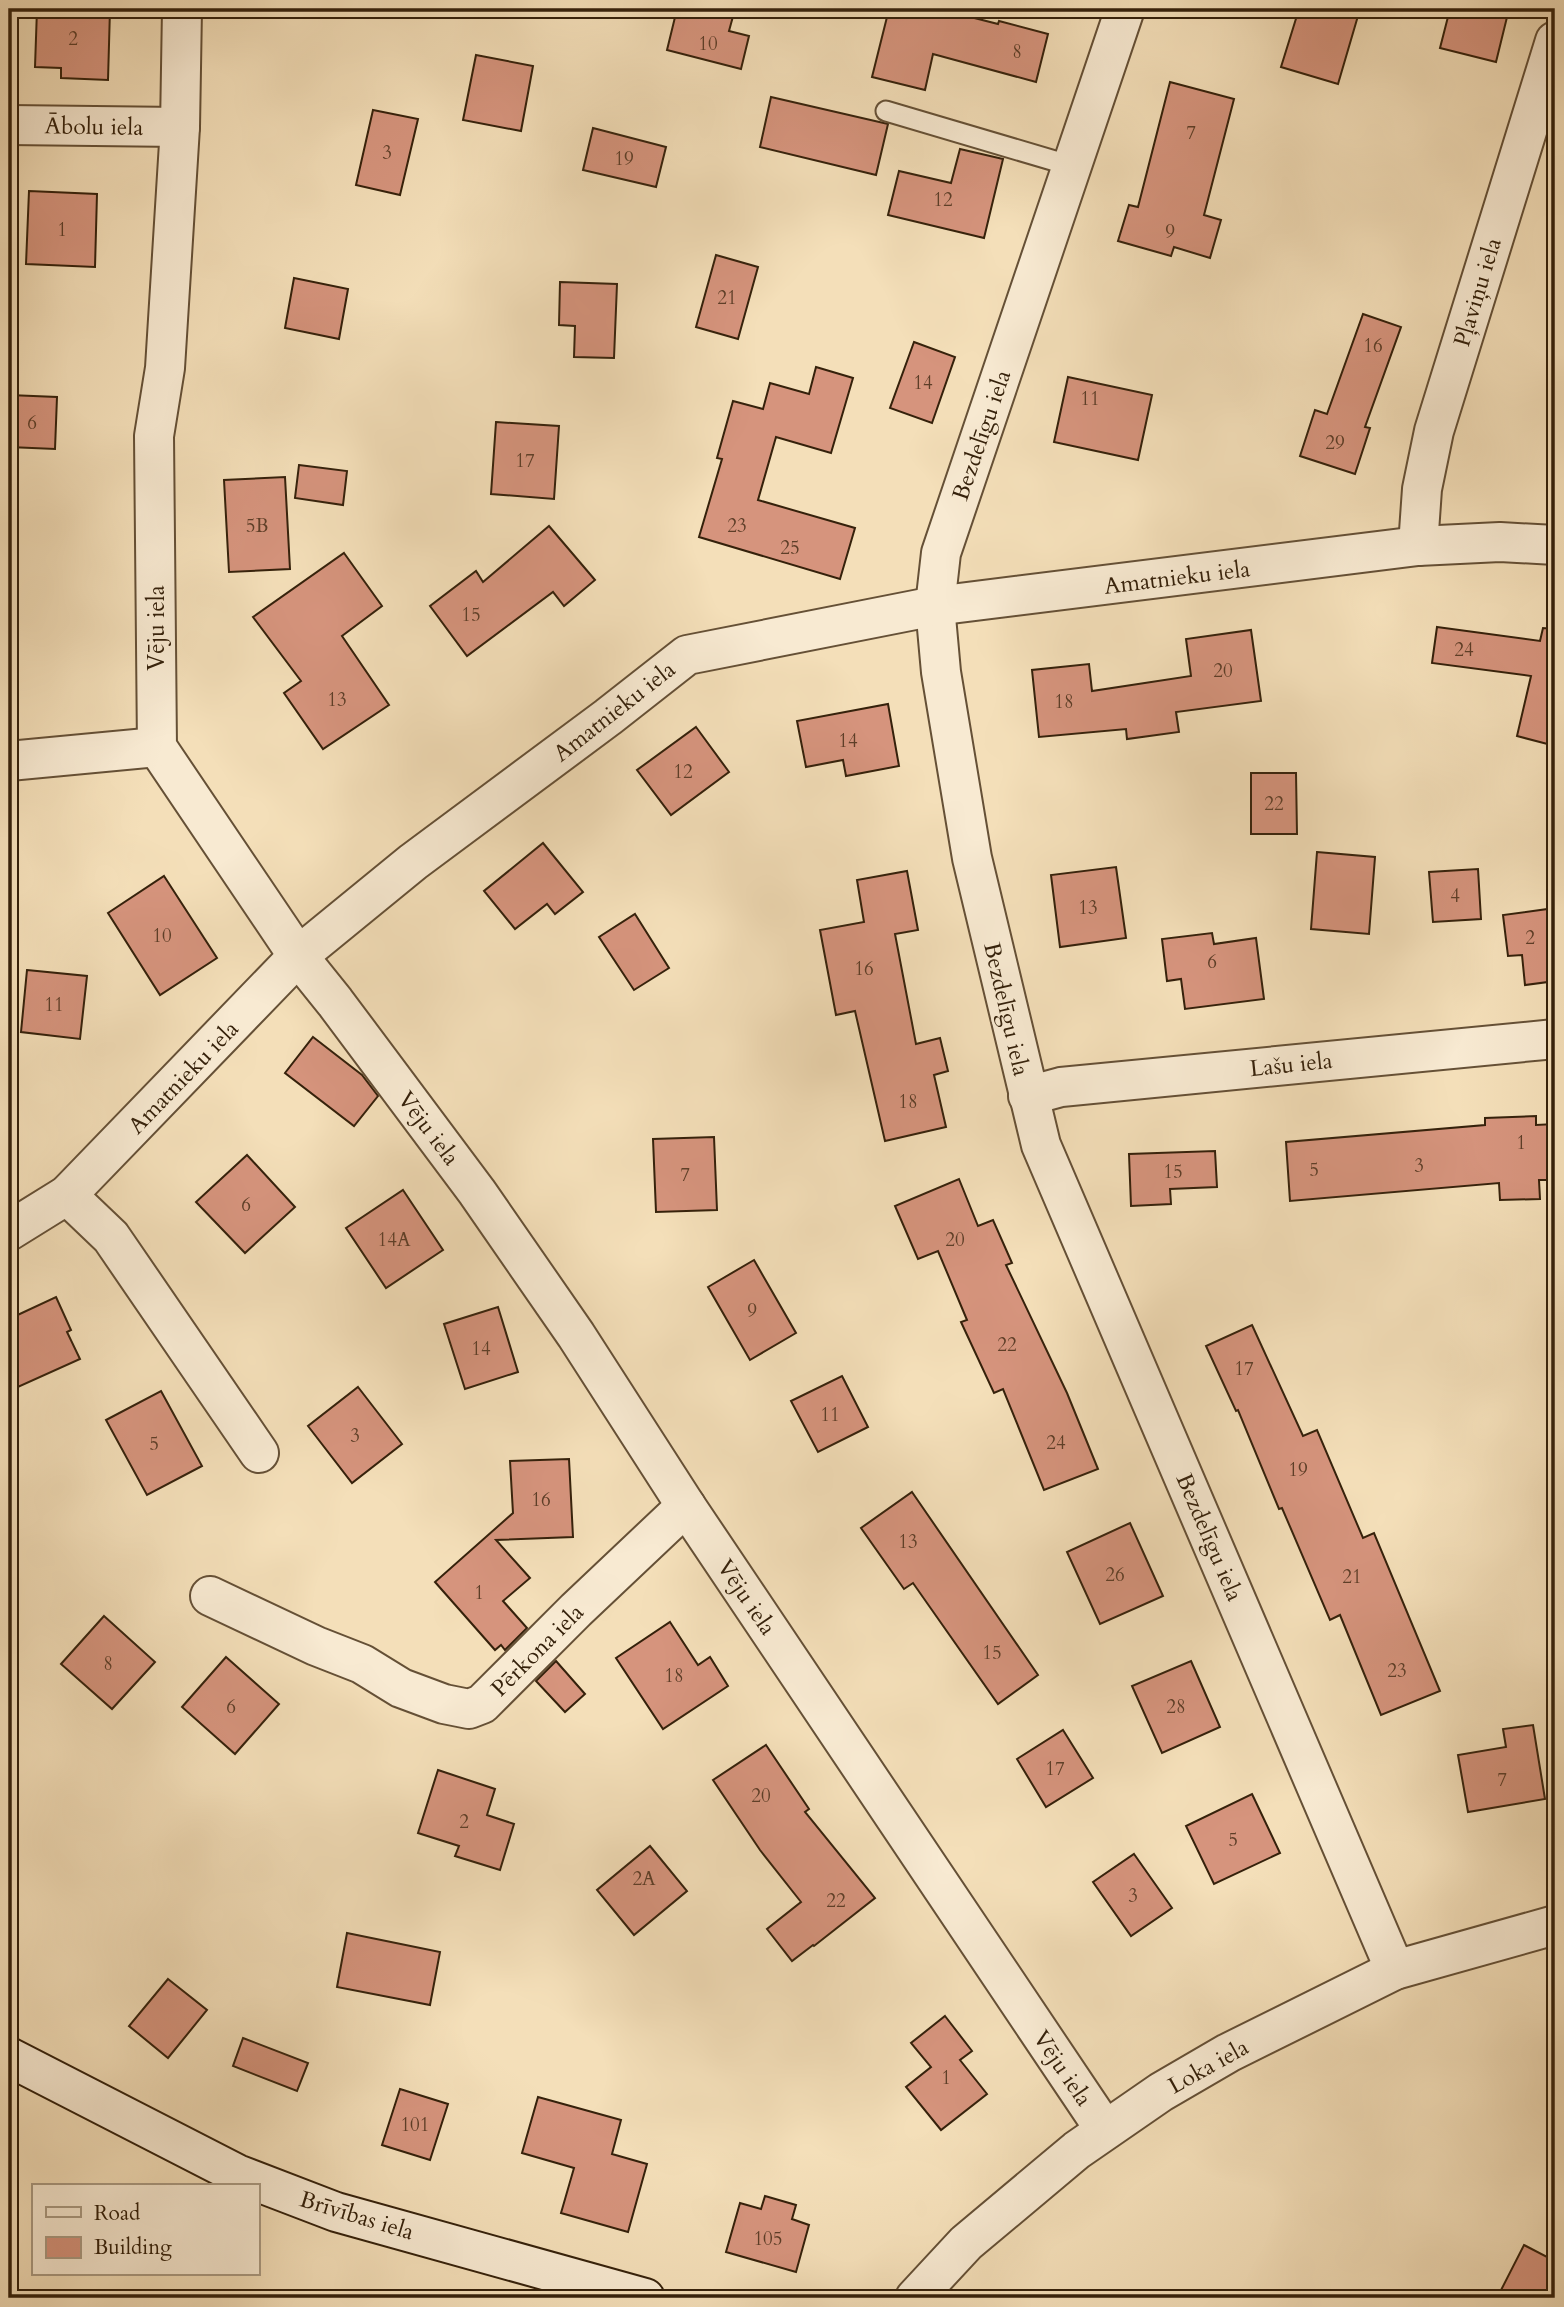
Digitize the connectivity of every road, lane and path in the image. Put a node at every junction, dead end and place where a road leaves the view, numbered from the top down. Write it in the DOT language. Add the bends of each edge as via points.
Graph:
graph roads {
  1 [pos="182,9"];
  2 [pos="1125,9"];
  3 [pos="1555,41"];
  4 [pos="886,111"];
  5 [pos="9,125"];
  6 [pos="180,127"];
  7 [pos="1072,166"];
  8 [pos="1555,545"];
  9 [pos="1418,547"];
  10 [pos="935,606"];
  11 [pos="157,747"];
  12 [pos="9,761"];
  13 [pos="298,956"];
  14 [pos="1555,1039"];
  15 [pos="1028,1096"];
  16 [pos="67,1195"];
  17 [pos="9,1231"];
  18 [pos="259,1453"];
  19 [pos="686,1506"];
  20 [pos="210,1596"];
  21 [pos="1555,1925"];
  22 [pos="1395,1970"];
  23 [pos="9,2057"];
  24 [pos="1105,2130"];
  25 [pos="645,2298"];
  26 [pos="915,2298"];
  1 -- 6 [label="street, Vēju iela"];
  2 -- 7 [label="street, Bezdelīgu iela"];
  3 -- 9 [label="street, Pļaviņu iela" via="1434,431 1422,489"];
  4 -- 7 [label="lane"];
  5 -- 6 [label="street, Ābolu iela"];
  6 -- 11 [label="street, Vēju iela" via="165,368 154,436"];
  7 -- 10 [label="street, Bezdelīgu iela" via="941,553"];
  8 -- 9 [label="street, Amatnieku iela" via="1500,542"];
  9 -- 10 [label="street, Amatnieku iela"];
  10 -- 13 [label="street, Amatnieku iela" via="687,655 413,862"];
  10 -- 15 [label="street, Bezdelīgu iela" via="941,672 972,858"];
  11 -- 12 [label="street"];
  11 -- 13 [label="street, Vēju iela"];
  13 -- 16 [label="street, Amatnieku iela"];
  13 -- 19 [label="street, Vēju iela" via="477,1192"];
  14 -- 15 [label="street, Lašu iela" via="1071,1086"];
  15 -- 22 [label="street, Bezdelīgu iela" via="1041,1145"];
  16 -- 17 [label="street, Amatnieku iela"];
  16 -- 18 [label="street" via="111,1237"];
  19 -- 20 [label="street, Pērkona iela" via="482,1704 469,1709 401,1688 362,1664"];
  19 -- 24 [label="street, Vēju iela"];
  21 -- 22 [label="street, Loka iela"];
  22 -- 24 [label="street, Loka iela" via="1228,2053"];
  23 -- 25 [label="street, Brīvības iela" via="237,2174 337,2211"];
  24 -- 26 [label="street, Loka iela" via="966,2243"];
}
